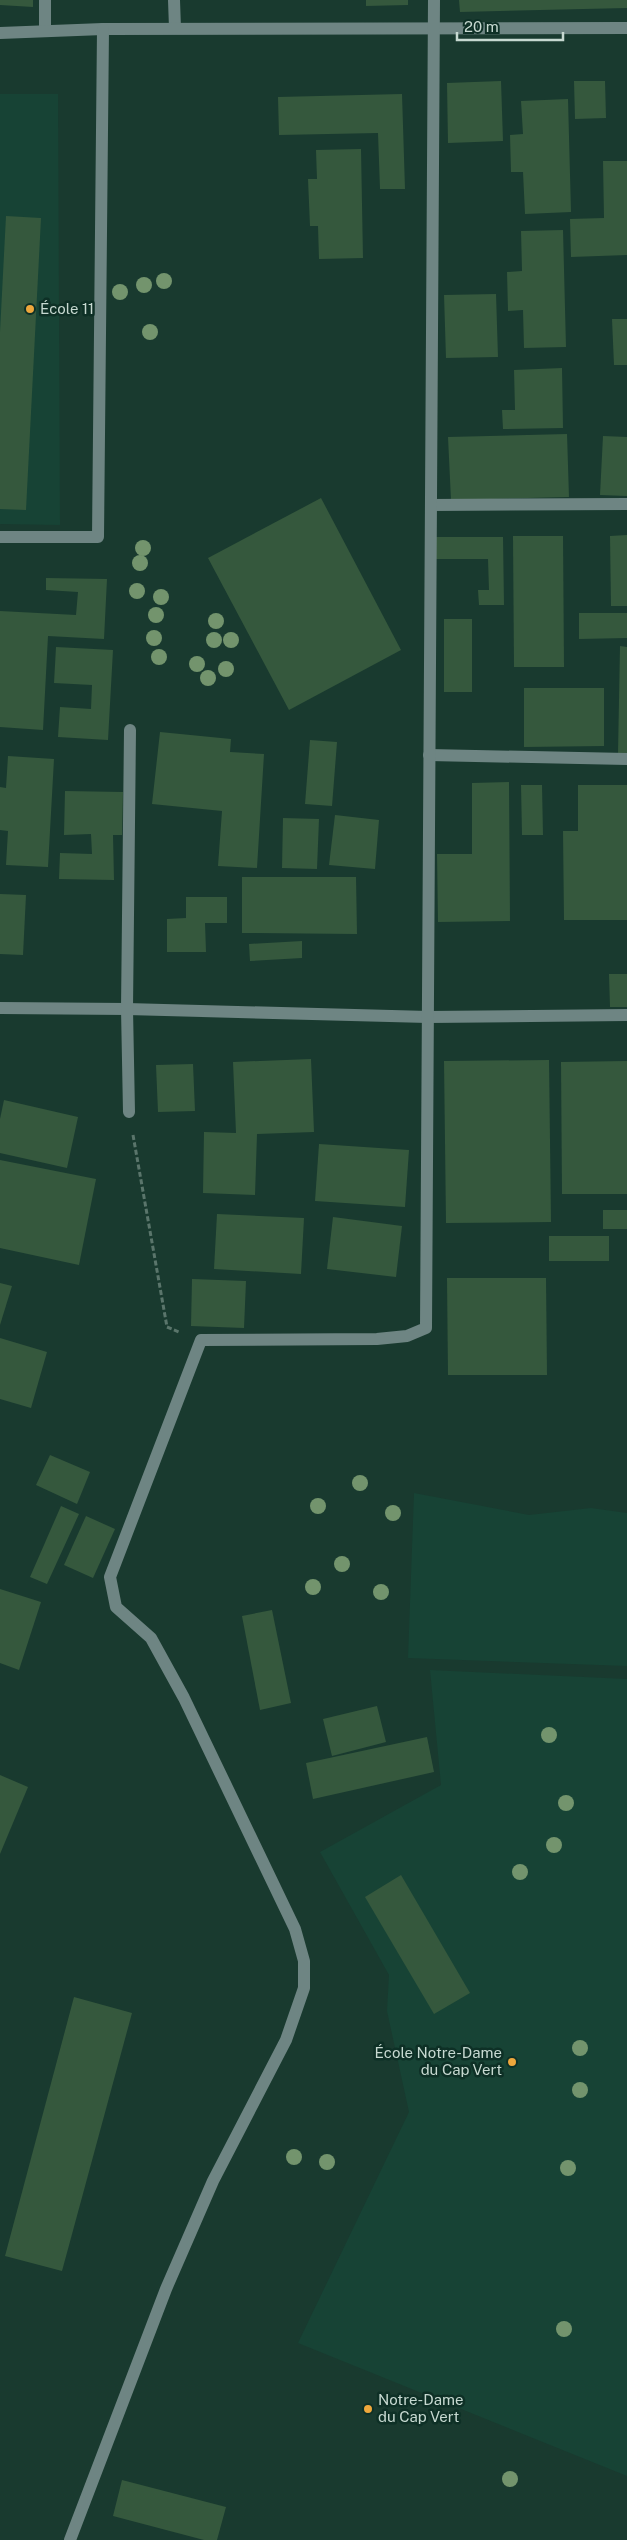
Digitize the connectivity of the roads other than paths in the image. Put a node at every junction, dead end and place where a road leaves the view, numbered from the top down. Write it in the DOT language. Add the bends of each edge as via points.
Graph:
graph roads {
  1 [pos="45,0"];
  2 [pos="174,0"];
  3 [pos="434,0"];
  4 [pos="434,27"];
  5 [pos="174,28"];
  6 [pos="627,28"];
  7 [pos="103,29"];
  8 [pos="45,31"];
  9 [pos="0,33"];
  10 [pos="627,504"];
  11 [pos="431,505"];
  12 [pos="0,537"];
  13 [pos="130,730"];
  14 [pos="429,755"];
  15 [pos="627,759"];
  16 [pos="0,1008"];
  17 [pos="127,1009"];
  18 [pos="627,1015"];
  19 [pos="428,1017"];
  20 [pos="129,1112"];
  21 [pos="70,2540"];
  1 -- 8 [label="street"];
  2 -- 5 [label="street"];
  3 -- 4 [label="street"];
  4 -- 5 [label="street"];
  4 -- 6 [label="street"];
  4 -- 11 [label="street"];
  5 -- 7 [label="street"];
  7 -- 8 [label="street"];
  7 -- 12 [label="street" via="98,537"];
  8 -- 9 [label="street"];
  10 -- 11 [label="street"];
  11 -- 14 [label="street"];
  13 -- 17 [label="street"];
  14 -- 15 [label="street"];
  14 -- 19 [label="street"];
  16 -- 17 [label="street"];
  17 -- 19 [label="street"];
  17 -- 20 [label="street"];
  18 -- 19 [label="street"];
  19 -- 21 [label="street" via="426,1328 407,1336 377,1338 201,1340 110,1577 116,1608 152,1638 184,1698 295,1929 304,1961 304,1988 286,2040 213,2181 166,2289"];
}
